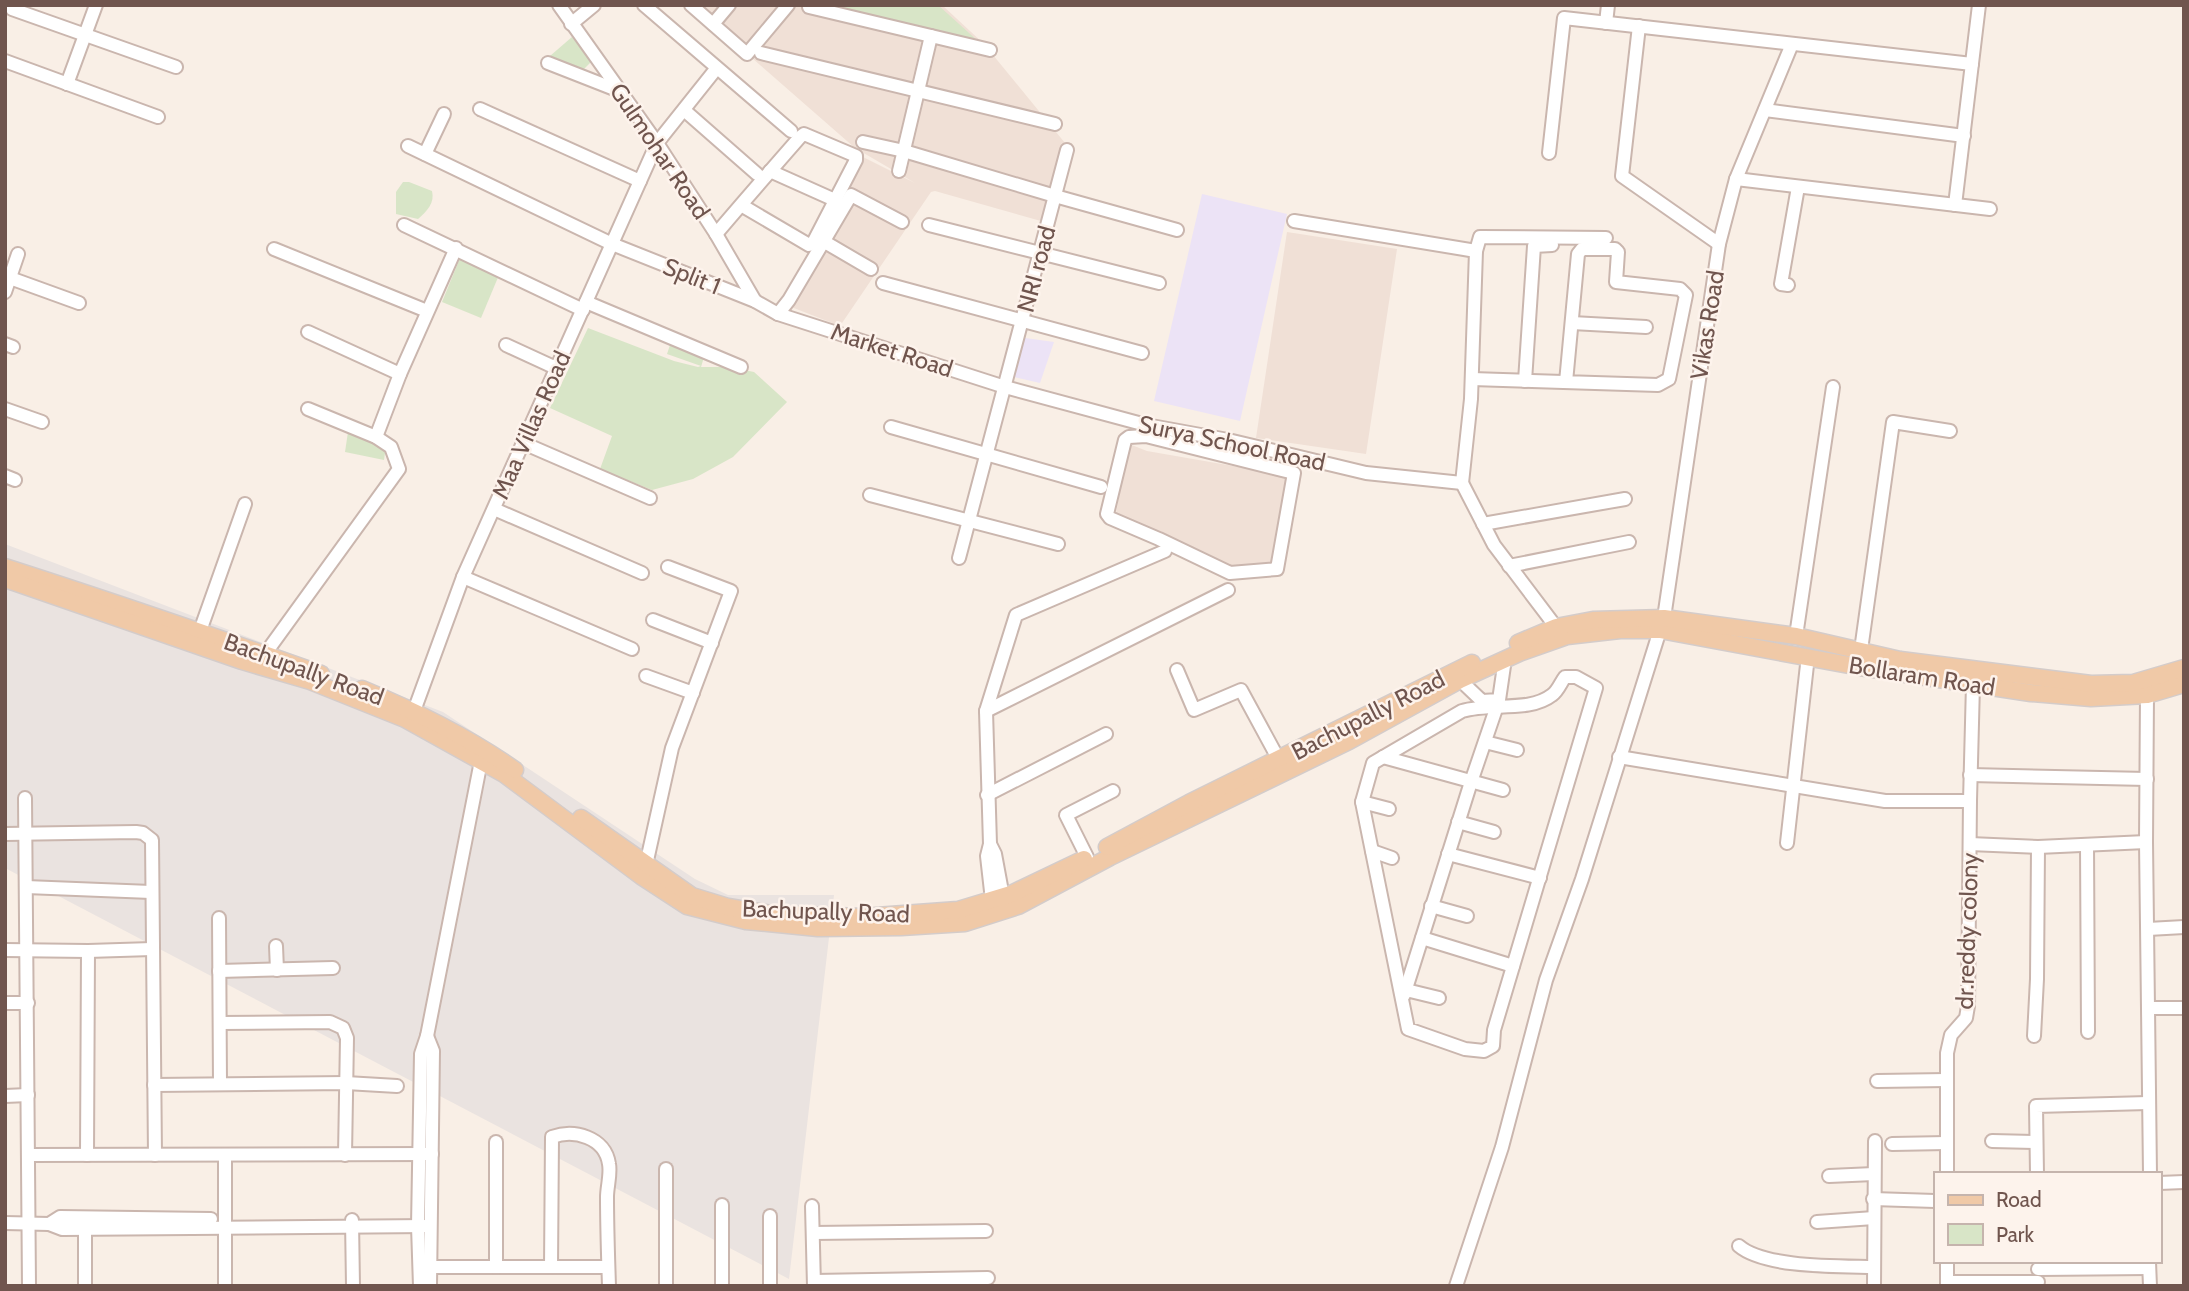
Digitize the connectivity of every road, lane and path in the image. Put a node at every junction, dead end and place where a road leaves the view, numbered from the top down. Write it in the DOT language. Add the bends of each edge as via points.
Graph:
graph roads {
  1 [pos="96,5"];
  2 [pos="559,5"];
  3 [pos="569,5"];
  4 [pos="594,5"];
  5 [pos="644,5"];
  6 [pos="691,5"];
  7 [pos="729,5"];
  8 [pos="788,5"];
  9 [pos="1608,5"];
  10 [pos="1979,5"];
  11 [pos="809,8"];
  12 [pos="12,9"];
  13 [pos="574,21"];
  14 [pos="1606,23"];
  15 [pos="713,24"];
  16 [pos="1639,26"];
  17 [pos="85,34"];
  18 [pos="931,36"];
  19 [pos="1792,44"];
  20 [pos="990,50"];
  21 [pos="761,53"];
  22 [pos="5,61"];
  23 [pos="548,63"];
  24 [pos="1972,64"];
  25 [pos="176,67"];
  26 [pos="716,69"];
  27 [pos="67,84"];
  28 [pos="918,91"];
  29 [pos="622,92"];
  30 [pos="480,109"];
  31 [pos="684,110"];
  32 [pos="1765,110"];
  33 [pos="444,114"];
  34 [pos="158,117"];
  35 [pos="1055,124"];
  36 [pos="791,131"];
  37 [pos="1964,136"];
  38 [pos="863,142"];
  39 [pos="656,144"];
  40 [pos="408,146"];
  41 [pos="1067,150"];
  42 [pos="904,151"];
  43 [pos="1549,153"];
  44 [pos="425,154"];
  45 [pos="900,172"];
  46 [pos="764,173"];
  47 [pos="1736,179"];
  48 [pos="640,181"];
  49 [pos="1798,187"];
  50 [pos="1055,196"];
  51 [pos="836,201"];
  52 [pos="741,205"];
  53 [pos="1955,205"];
  54 [pos="1990,209"];
  55 [pos="1294,221"];
  56 [pos="902,222"];
  57 [pos="404,225"];
  58 [pos="929,225"];
  59 [pos="1177,230"];
  60 [pos="716,234"];
  61 [pos="1606,238"];
  62 [pos="823,241"];
  63 [pos="608,243"];
  64 [pos="1719,244"];
  65 [pos="456,248"];
  66 [pos="274,249"];
  67 [pos="1476,251"];
  68 [pos="1040,253"];
  69 [pos="18,254"];
  70 [pos="871,269"];
  71 [pos="9,273"];
  72 [pos="883,283"];
  73 [pos="1159,283"];
  74 [pos="1788,285"];
  75 [pos="5,292"];
  76 [pos="755,301"];
  77 [pos="79,303"];
  78 [pos="584,306"];
  79 [pos="427,311"];
  80 [pos="778,314"];
  81 [pos="1022,321"];
  82 [pos="1572,323"];
  83 [pos="1646,327"];
  84 [pos="308,332"];
  85 [pos="506,345"];
  86 [pos="1142,353"];
  87 [pos="1560,364"];
  88 [pos="741,367"];
  89 [pos="556,368"];
  90 [pos="400,374"];
  91 [pos="1472,379"];
  92 [pos="1525,381"];
  93 [pos="1566,382"];
  94 [pos="1005,387"];
  95 [pos="1833,387"];
  96 [pos="308,408"];
  97 [pos="5,409"];
  98 [pos="42,422"];
  99 [pos="891,427"];
  100 [pos="1146,431"];
  101 [pos="1950,431"];
  102 [pos="376,437"];
  103 [pos="1228,440"];
  104 [pos="523,443"];
  105 [pos="1283,453"];
  106 [pos="986,455"];
  107 [pos="1225,457"];
  108 [pos="1280,469"];
  109 [pos="1462,483"];
  110 [pos="1101,487"];
  111 [pos="870,495"];
  112 [pos="650,498"];
  113 [pos="1625,499"];
  114 [pos="245,503"];
  115 [pos="494,509"];
  116 [pos="968,522"];
  117 [pos="1483,524"];
  118 [pos="1629,542"];
  119 [pos="1058,544"];
  120 [pos="1166,551"];
  121 [pos="959,558"];
  122 [pos="1509,566"];
  123 [pos="5,567"];
  124 [pos="668,567"];
  125 [pos="642,573"];
  126 [pos="463,578"];
  127 [pos="5,579"];
  128 [pos="1228,590"];
  129 [pos="653,620"];
  130 [pos="1662,624"];
  131 [pos="1556,627"];
  132 [pos="201,631"];
  133 [pos="1796,636"];
  134 [pos="712,643"];
  135 [pos="632,649"];
  136 [pos="1861,650"];
  137 [pos="265,654"];
  138 [pos="1808,656"];
  139 [pos="1505,659"];
  140 [pos="2184,668"];
  141 [pos="1177,670"];
  142 [pos="646,676"];
  143 [pos="1460,680"];
  144 [pos="1973,684"];
  145 [pos="2184,684"];
  146 [pos="693,693"];
  147 [pos="2147,695"];
  148 [pos="1407,701"];
  149 [pos="1499,703"];
  150 [pos="414,711"];
  151 [pos="986,711"];
  152 [pos="1106,734"];
  153 [pos="1485,742"];
  154 [pos="1517,750"];
  155 [pos="1384,757"];
  156 [pos="1619,757"];
  157 [pos="1279,760"];
  158 [pos="481,761"];
  159 [pos="1970,775"];
  160 [pos="2147,779"];
  161 [pos="1471,782"];
  162 [pos="1794,786"];
  163 [pos="1503,790"];
  164 [pos="1113,791"];
  165 [pos="986,795"];
  166 [pos="25,798"];
  167 [pos="1970,801"];
  168 [pos="1362,802"];
  169 [pos="1389,809"];
  170 [pos="1458,822"];
  171 [pos="1494,832"];
  172 [pos="5,834"];
  173 [pos="27,834"];
  174 [pos="2147,842"];
  175 [pos="1787,843"];
  176 [pos="1970,844"];
  177 [pos="2087,845"];
  178 [pos="2038,847"];
  179 [pos="1372,851"];
  180 [pos="1448,854"];
  181 [pos="1087,857"];
  182 [pos="1392,858"];
  183 [pos="646,865"];
  184 [pos="1540,878"];
  185 [pos="26,887"];
  186 [pos="151,892"];
  187 [pos="998,899"];
  188 [pos="1431,906"];
  189 [pos="1467,916"];
  190 [pos="219,918"];
  191 [pos="2184,927"];
  192 [pos="2148,929"];
  193 [pos="1422,938"];
  194 [pos="276,946"];
  195 [pos="27,949"];
  196 [pos="152,949"];
  197 [pos="5,950"];
  198 [pos="88,951"];
  199 [pos="1513,966"];
  200 [pos="333,968"];
  201 [pos="277,970"];
  202 [pos="219,971"];
  203 [pos="1404,994"];
  204 [pos="1439,998"];
  205 [pos="5,1003"];
  206 [pos="28,1003"];
  207 [pos="2149,1008"];
  208 [pos="2184,1008"];
  209 [pos="220,1023"];
  210 [pos="2088,1032"];
  211 [pos="427,1036"];
  212 [pos="2034,1037"];
  213 [pos="1877,1080"];
  214 [pos="1947,1080"];
  215 [pos="346,1083"];
  216 [pos="220,1084"];
  217 [pos="154,1085"];
  218 [pos="397,1086"];
  219 [pos="28,1095"];
  220 [pos="5,1096"];
  221 [pos="2148,1103"];
  222 [pos="1875,1141"];
  223 [pos="496,1142"];
  224 [pos="1992,1142"];
  225 [pos="2036,1142"];
  226 [pos="1947,1143"];
  227 [pos="1892,1144"];
  228 [pos="419,1154"];
  229 [pos="432,1154"];
  230 [pos="29,1155"];
  231 [pos="87,1155"];
  232 [pos="155,1155"];
  233 [pos="225,1155"];
  234 [pos="345,1155"];
  235 [pos="666,1169"];
  236 [pos="1947,1172"];
  237 [pos="2037,1172"];
  238 [pos="2150,1172"];
  239 [pos="1874,1174"];
  240 [pos="1829,1176"];
  241 [pos="2184,1182"];
  242 [pos="2161,1183"];
  243 [pos="1873,1199"];
  244 [pos="1934,1201"];
  245 [pos="722,1205"];
  246 [pos="812,1206"];
  247 [pos="770,1216"];
  248 [pos="1874,1218"];
  249 [pos="423,1222"];
  250 [pos="1817,1222"];
  251 [pos="5,1223"];
  252 [pos="85,1223"];
  253 [pos="223,1223"];
  254 [pos="353,1223"];
  255 [pos="29,1224"];
  256 [pos="986,1231"];
  257 [pos="813,1233"];
  258 [pos="1739,1246"];
  259 [pos="1947,1263"];
  260 [pos="2149,1265"];
  261 [pos="429,1267"];
  262 [pos="496,1267"];
  263 [pos="551,1267"];
  264 [pos="608,1267"];
  265 [pos="1874,1267"];
  266 [pos="2038,1274"];
  267 [pos="988,1278"];
  268 [pos="814,1283"];
  269 [pos="1947,1284"];
  270 [pos="30,1286"];
  271 [pos="85,1286"];
  272 [pos="225,1286"];
  273 [pos="353,1286"];
  274 [pos="420,1286"];
  275 [pos="430,1286"];
  276 [pos="609,1286"];
  277 [pos="666,1286"];
  278 [pos="722,1286"];
  279 [pos="770,1286"];
  280 [pos="1456,1286"];
  281 [pos="1874,1286"];
  282 [pos="2150,1286"];
  1 -- 17 [label="street"];
  2 -- 13 [label="street, Gulmohar Road"];
  3 -- 13 [label="street"];
  4 -- 13 [label="street"];
  5 -- 26 [label="street"];
  6 -- 15 [label="street"];
  7 -- 15 [label="street"];
  8 -- 15 [label="street" via="747,54"];
  9 -- 14 [label="street"];
  10 -- 24 [label="street"];
  11 -- 18 [label="street"];
  12 -- 17 [label="street"];
  13 -- 29 [label="street, Gulmohar Road"];
  14 -- 16 [label="street"];
  14 -- 43 [label="street" via="1564,18"];
  16 -- 19 [label="street"];
  16 -- 64 [label="street" via="1622,176"];
  17 -- 25 [label="street"];
  17 -- 27 [label="street"];
  18 -- 20 [label="street"];
  18 -- 28 [label="street"];
  19 -- 24 [label="street"];
  19 -- 32 [label="street, Vikas Road"];
  21 -- 28 [label="street"];
  22 -- 27 [label="street"];
  23 -- 29 [label="street"];
  24 -- 37 [label="street"];
  26 -- 31 [label="street, Maa Villas Road"];
  26 -- 36 [label="street"];
  27 -- 34 [label="street"];
  28 -- 35 [label="street"];
  28 -- 42 [label="street"];
  29 -- 39 [label="street, Gulmohar Road"];
  30 -- 48 [label="street"];
  31 -- 39 [label="street, Maa Villas Road"];
  31 -- 46 [label="street"];
  32 -- 37 [label="street"];
  32 -- 47 [label="street, Vikas Road"];
  33 -- 44 [label="street"];
  37 -- 53 [label="street"];
  38 -- 42 [label="street"];
  39 -- 48 [label="street, Maa Villas Road"];
  39 -- 60 [label="street, Gulmohar Road"];
  40 -- 44 [label="street, Split 1"];
  41 -- 50 [label="street, NRI road"];
  42 -- 45 [label="street"];
  42 -- 50 [label="street"];
  44 -- 63 [label="street, Split 1"];
  46 -- 51 [label="street"];
  46 -- 51 [label="street" via="800,137 808,135 856,156"];
  46 -- 52 [label="street"];
  47 -- 49 [label="street"];
  47 -- 64 [label="street, Vikas Road"];
  48 -- 63 [label="street, Maa Villas Road"];
  49 -- 53 [label="street"];
  49 -- 74 [label="street" via="1781,284"];
  50 -- 59 [label="street"];
  50 -- 68 [label="street, NRI road"];
  51 -- 52 [label="street" via="809,245"];
  52 -- 60 [label="street"];
  53 -- 54 [label="street"];
  55 -- 67 [label="street"];
  56 -- 62 [label="street" via="851,195"];
  57 -- 65 [label="street"];
  58 -- 68 [label="street"];
  60 -- 76 [label="street, Gulmohar Road"];
  61 -- 67 [label="street" via="1480,237"];
  62 -- 70 [label="street"];
  62 -- 80 [label="street"];
  63 -- 76 [label="street, Split 1"];
  63 -- 78 [label="street, Maa Villas Road"];
  64 -- 130 [label="street, Vikas Road"];
  65 -- 78 [label="street"];
  65 -- 79 [label="street"];
  66 -- 79 [label="street"];
  67 -- 91 [label="street"];
  68 -- 73 [label="street"];
  68 -- 81 [label="street, NRI road"];
  69 -- 71 [label="street"];
  71 -- 75 [label="street"];
  71 -- 77 [label="street"];
  72 -- 81 [label="street"];
  76 -- 80 [label="street, Split 1"];
  78 -- 88 [label="street"];
  78 -- 89 [label="street, Maa Villas Road"];
  79 -- 90 [label="street"];
  80 -- 94 [label="street, Market Road"];
  81 -- 86 [label="street"];
  81 -- 94 [label="street, NRI road"];
  82 -- 83 [label="street"];
  82 -- 93 [label="street"];
  82 -- 93 [label="street" via="1582,249 1619,252 1616,282 1680,289 1686,295 1669,379 1658,385"];
  84 -- 90 [label="street"];
  85 -- 89 [label="street"];
  87 -- 92 [label="street" via="1573,249 1570,245 1538,244 1534,246"];
  89 -- 104 [label="street, Maa Villas Road"];
  90 -- 102 [label="street"];
  91 -- 92 [label="street"];
  91 -- 109 [label="street"];
  92 -- 93 [label="street"];
  94 -- 100 [label="street, Surya School Road"];
  94 -- 106 [label="street, NRI road"];
  95 -- 133 [label="street"];
  96 -- 102 [label="street"];
  97 -- 98 [label="street"];
  99 -- 106 [label="street"];
  100 -- 103 [label="street, Surya School Road"];
  100 -- 107 [label="street"];
  100 -- 108 [label="street" via="1125,440 1107,514 1230,573 1279,566 1295,476"];
  101 -- 136 [label="street" via="1893,422"];
  102 -- 137 [label="street" via="391,447 399,469"];
  103 -- 105 [label="street, Surya School Road"];
  103 -- 107 [label="street"];
  104 -- 112 [label="street"];
  104 -- 115 [label="street, Maa Villas Road"];
  105 -- 108 [label="street"];
  105 -- 109 [label="street, Surya School Road" via="1381,475"];
  106 -- 110 [label="street"];
  106 -- 116 [label="street, NRI road"];
  107 -- 108 [label="street"];
  109 -- 117 [label="street"];
  111 -- 116 [label="street"];
  113 -- 117 [label="street"];
  114 -- 132 [label="street"];
  115 -- 125 [label="street"];
  115 -- 126 [label="street, Maa Villas Road"];
  116 -- 119 [label="street"];
  116 -- 121 [label="street, NRI road"];
  117 -- 122 [label="street"];
  118 -- 122 [label="street"];
  120 -- 151 [label="street" via="1016,615"];
  122 -- 131 [label="street"];
  123 -- 132 [label="main road, Bachupally Road"];
  124 -- 134 [label="street" via="731,591"];
  126 -- 135 [label="street"];
  126 -- 150 [label="street, Maa Villas Road"];
  127 -- 158 [label="main road, Bachupally Road" via="346,694 405,719"];
  128 -- 151 [label="street"];
  129 -- 134 [label="street"];
  130 -- 131 [label="main road, Bachupally Road" via="1593,620"];
  130 -- 133 [label="main road, Bollaram Road"];
  130 -- 138 [label="main road, Bollaram Road"];
  130 -- 139 [label="main road, Bachupally Road" via="1567,636"];
  130 -- 156 [label="street, Vikas Road"];
  131 -- 148 [label="main road, Bachupally Road" via="1491,654"];
  132 -- 137 [label="main road, Bachupally Road"];
  133 -- 136 [label="main road, Bollaram Road"];
  134 -- 146 [label="street"];
  136 -- 140 [label="main road, Bollaram Road" via="1900,660 2091,684 2133,683"];
  137 -- 150 [label="main road, Bachupally Road"];
  138 -- 144 [label="main road, Bollaram Road"];
  138 -- 162 [label="street"];
  139 -- 143 [label="main road, Bachupally Road"];
  139 -- 149 [label="street"];
  141 -- 157 [label="street" via="1195,710 1241,690"];
  142 -- 146 [label="street"];
  143 -- 148 [label="main road, Bachupally Road"];
  143 -- 149 [label="street" via="1482,701"];
  144 -- 147 [label="main road, Bollaram Road" via="2091,698"];
  144 -- 159 [label="street, dr.reddy colony"];
  145 -- 147 [label="main road, Bollaram Road"];
  146 -- 183 [label="street" via="672,748"];
  147 -- 160 [label="street"];
  148 -- 157 [label="main road, Bachupally Road"];
  148 -- 158 [label="main road, Bachupally Road" via="1349,741 1018,906 965,923 818,928 721,916 687,906"];
  149 -- 153 [label="street"];
  149 -- 155 [label="street" via="1462,711"];
  149 -- 184 [label="street" via="1532,705 1553,695 1565,677 1576,677 1595,688"];
  150 -- 183 [label="main road, Bachupally Road" via="487,750"];
  151 -- 165 [label="street"];
  152 -- 165 [label="street"];
  153 -- 154 [label="street"];
  153 -- 161 [label="street"];
  155 -- 161 [label="street"];
  155 -- 168 [label="street" via="1374,763"];
  156 -- 162 [label="street"];
  156 -- 280 [label="street, Vikas Road" via="1546,980 1502,1147"];
  157 -- 181 [label="main road, Bachupally Road"];
  158 -- 211 [label="street"];
  159 -- 160 [label="street"];
  159 -- 167 [label="street, dr.reddy colony"];
  160 -- 174 [label="street"];
  161 -- 163 [label="street"];
  161 -- 170 [label="street"];
  162 -- 167 [label="street" via="1885,801"];
  162 -- 175 [label="street"];
  164 -- 181 [label="street" via="1066,815"];
  165 -- 187 [label="street" via="987,856"];
  166 -- 173 [label="street"];
  167 -- 176 [label="street, dr.reddy colony"];
  168 -- 169 [label="street"];
  168 -- 179 [label="street"];
  170 -- 171 [label="street"];
  170 -- 180 [label="street"];
  172 -- 173 [label="street"];
  173 -- 185 [label="street"];
  173 -- 186 [label="street" via="143,833 153,847"];
  174 -- 177 [label="street"];
  174 -- 192 [label="street"];
  176 -- 178 [label="street"];
  176 -- 214 [label="street, dr.reddy colony" via="1968,1006 1966,1018 1951,1035"];
  177 -- 178 [label="street"];
  177 -- 210 [label="street"];
  178 -- 212 [label="street"];
  179 -- 182 [label="street"];
  179 -- 203 [label="street"];
  180 -- 184 [label="street"];
  180 -- 188 [label="street"];
  181 -- 187 [label="main road, Bachupally Road"];
  183 -- 187 [label="main road, Bachupally Road" via="692,896 771,914 931,914"];
  184 -- 199 [label="street"];
  185 -- 186 [label="street"];
  185 -- 195 [label="street"];
  186 -- 196 [label="street"];
  188 -- 189 [label="street"];
  188 -- 193 [label="street"];
  190 -- 202 [label="street"];
  191 -- 192 [label="street"];
  192 -- 207 [label="street"];
  193 -- 199 [label="street"];
  193 -- 203 [label="street"];
  194 -- 201 [label="street"];
  195 -- 197 [label="street"];
  195 -- 198 [label="street"];
  195 -- 206 [label="street"];
  196 -- 198 [label="street"];
  196 -- 217 [label="street"];
  198 -- 231 [label="street"];
  199 -- 203 [label="street" via="1493,1046 1484,1051 1408,1029"];
  200 -- 201 [label="street"];
  201 -- 202 [label="street"];
  202 -- 209 [label="street"];
  203 -- 204 [label="street"];
  205 -- 206 [label="street"];
  206 -- 219 [label="street"];
  207 -- 208 [label="street"];
  207 -- 221 [label="street"];
  209 -- 215 [label="street" via="338,1024 347,1038"];
  209 -- 216 [label="street"];
  211 -- 228 [label="street" via="421,1054"];
  211 -- 229 [label="street" via="432,1051"];
  213 -- 214 [label="street"];
  214 -- 226 [label="street, dr.reddy colony"];
  215 -- 216 [label="street"];
  215 -- 218 [label="street"];
  215 -- 234 [label="street"];
  216 -- 217 [label="street"];
  217 -- 232 [label="street"];
  219 -- 220 [label="street"];
  219 -- 230 [label="street"];
  221 -- 225 [label="street" via="2036,1106"];
  221 -- 238 [label="street"];
  222 -- 239 [label="street"];
  223 -- 262 [label="street"];
  224 -- 225 [label="street"];
  225 -- 237 [label="street"];
  226 -- 227 [label="street"];
  226 -- 236 [label="street, dr.reddy colony"];
  228 -- 229 [label="street"];
  228 -- 234 [label="street"];
  228 -- 249 [label="street"];
  229 -- 249 [label="street"];
  230 -- 231 [label="street"];
  230 -- 255 [label="street"];
  231 -- 232 [label="street"];
  232 -- 233 [label="street"];
  233 -- 234 [label="street"];
  233 -- 253 [label="street"];
  235 -- 277 [label="street"];
  239 -- 240 [label="street"];
  239 -- 243 [label="street"];
  241 -- 242 [label="street"];
  243 -- 244 [label="street"];
  243 -- 248 [label="street"];
  245 -- 278 [label="street"];
  246 -- 257 [label="street"];
  247 -- 279 [label="street"];
  248 -- 250 [label="street"];
  248 -- 265 [label="street"];
  249 -- 254 [label="street"];
  249 -- 261 [label="street"];
  249 -- 274 [label="street"];
  251 -- 255 [label="street"];
  252 -- 253 [label="street"];
  252 -- 255 [label="street" via="62,1229"];
  252 -- 271 [label="street"];
  253 -- 254 [label="street"];
  253 -- 272 [label="street"];
  254 -- 273 [label="street"];
  255 -- 270 [label="street"];
  256 -- 257 [label="street"];
  257 -- 268 [label="street"];
  258 -- 265 [label="street" via="1748,1254 1802,1264"];
  259 -- 269 [label="street"];
  260 -- 266 [label="street"];
  260 -- 282 [label="street"];
  261 -- 262 [label="street"];
  261 -- 275 [label="street"];
  262 -- 263 [label="street"];
  263 -- 264 [label="street"];
  263 -- 264 [label="street" via="552,1137 564,1133 594,1141 609,1164"];
  264 -- 276 [label="street"];
  265 -- 281 [label="street"];
  266 -- 269 [label="street"];
  267 -- 268 [label="street"];
}
